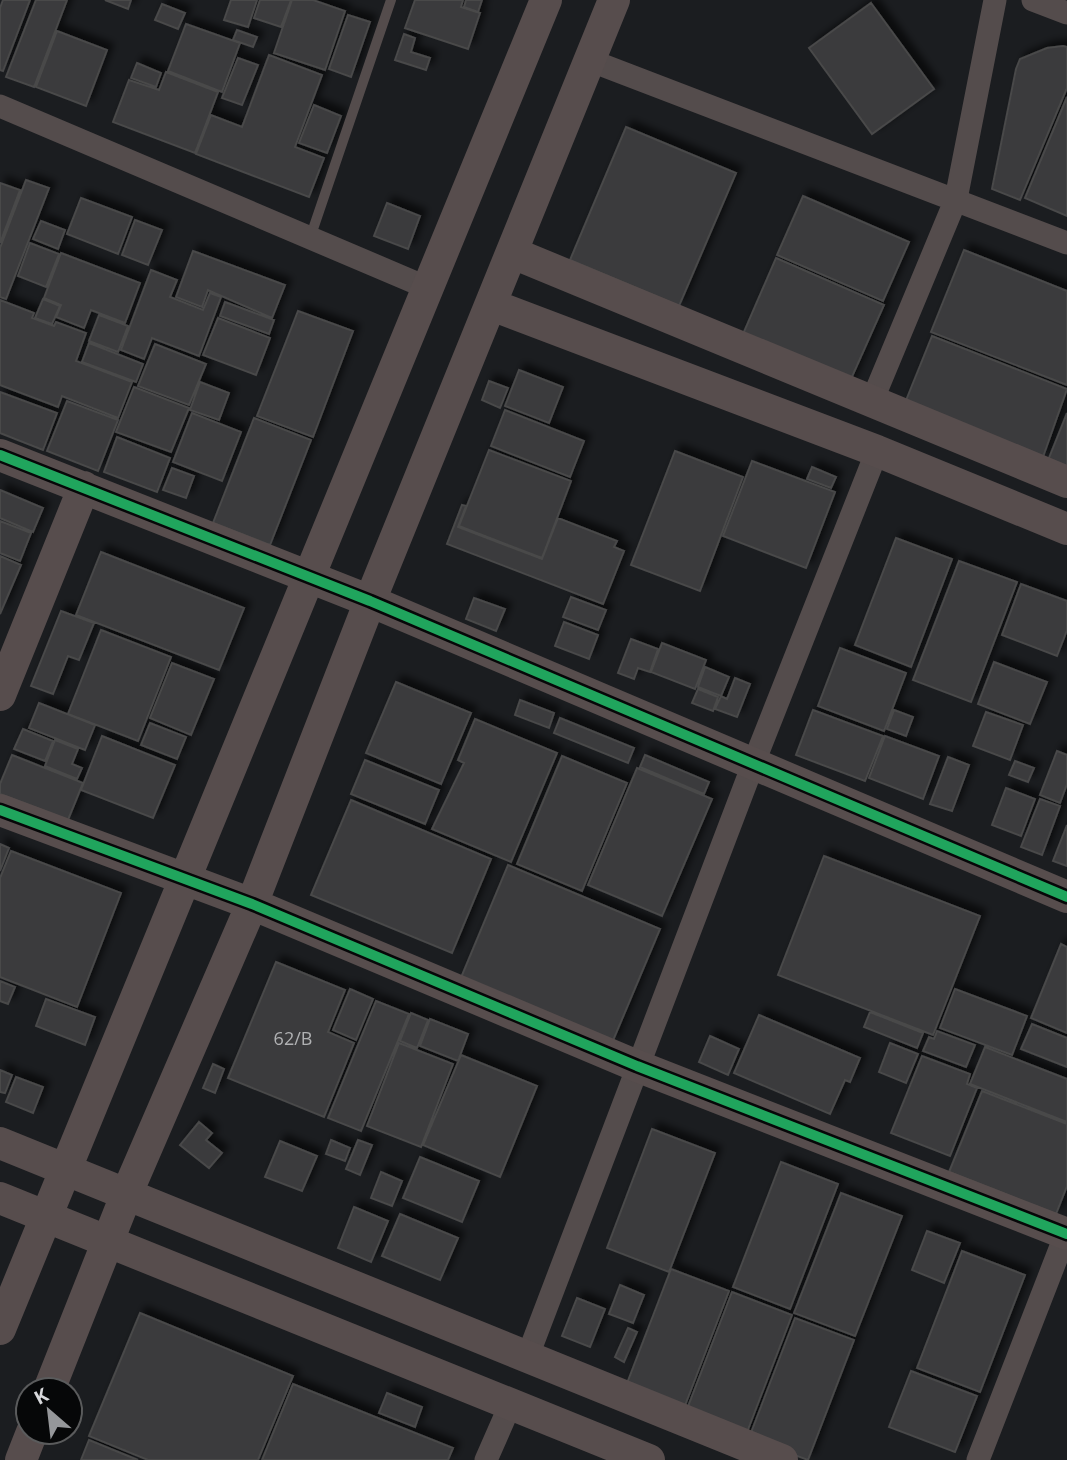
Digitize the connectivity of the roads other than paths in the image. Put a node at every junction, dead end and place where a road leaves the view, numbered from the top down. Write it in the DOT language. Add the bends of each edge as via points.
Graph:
graph roads {
  1 [pos="391,0"];
  2 [pos="546,0"];
  3 [pos="614,0"];
  4 [pos="995,0"];
  5 [pos="1033,0"];
  6 [pos="1067,13"];
  7 [pos="589,60"];
  8 [pos="0,106"];
  9 [pos="956,199"];
  10 [pos="310,238"];
  11 [pos="1067,243"];
  12 [pos="513,253"];
  13 [pos="428,288"];
  14 [pos="492,305"];
  15 [pos="872,401"];
  16 [pos="877,451"];
  17 [pos="0,455"];
  18 [pos="1067,482"];
  19 [pos="83,487"];
  20 [pos="1067,529"];
  21 [pos="308,578"];
  22 [pos="370,601"];
  23 [pos="0,695"];
  24 [pos="754,762"];
  25 [pos="0,810"];
  26 [pos="183,881"];
  27 [pos="1067,897"];
  28 [pos="251,904"];
  29 [pos="637,1066"];
  30 [pos="0,1143"];
  31 [pos="66,1170"];
  32 [pos="127,1193"];
  33 [pos="0,1198"];
  34 [pos="48,1216"];
  35 [pos="1067,1233"];
  36 [pos="108,1241"];
  37 [pos="0,1329"];
  38 [pos="527,1358"];
  39 [pos="55,1376"];
  40 [pos="511,1403"];
  41 [pos="486,1460"];
  42 [pos="649,1460"];
  43 [pos="782,1460"];
  44 [pos="978,1460"];
  1 -- 10 [label="lane"];
  2 -- 13 [label="street"];
  3 -- 7 [label="street"];
  4 -- 9 [label="street"];
  5 -- 6 [label="street"];
  7 -- 9 [label="street"];
  7 -- 12 [label="street"];
  8 -- 10 [label="street"];
  9 -- 11 [label="street"];
  9 -- 15 [label="street"];
  10 -- 13 [label="street"];
  12 -- 14 [label="street"];
  12 -- 15 [label="street"];
  13 -- 21 [label="street"];
  14 -- 16 [label="street"];
  14 -- 22 [label="street"];
  15 -- 18 [label="street"];
  16 -- 20 [label="street"];
  16 -- 24 [label="street"];
  17 -- 19 [label="street"];
  19 -- 21 [label="street"];
  19 -- 23 [label="street"];
  21 -- 22 [label="street"];
  21 -- 26 [label="street"];
  22 -- 24 [label="street"];
  22 -- 28 [label="street"];
  24 -- 27 [label="street"];
  24 -- 29 [label="street"];
  25 -- 26 [label="street"];
  26 -- 28 [label="street"];
  26 -- 31 [label="street"];
  28 -- 29 [label="street"];
  28 -- 32 [label="street"];
  29 -- 35 [label="street"];
  29 -- 38 [label="street"];
  30 -- 31 [label="street"];
  31 -- 32 [label="street"];
  31 -- 34 [label="street"];
  32 -- 36 [label="street"];
  32 -- 38 [label="street"];
  33 -- 34 [label="street"];
  34 -- 36 [label="street"];
  34 -- 37 [label="street"];
  35 -- 44 [label="street"];
  36 -- 39 [label="street"];
  36 -- 40 [label="street"];
  38 -- 43 [label="street"];
  40 -- 41 [label="street"];
  40 -- 42 [label="street"];
}
